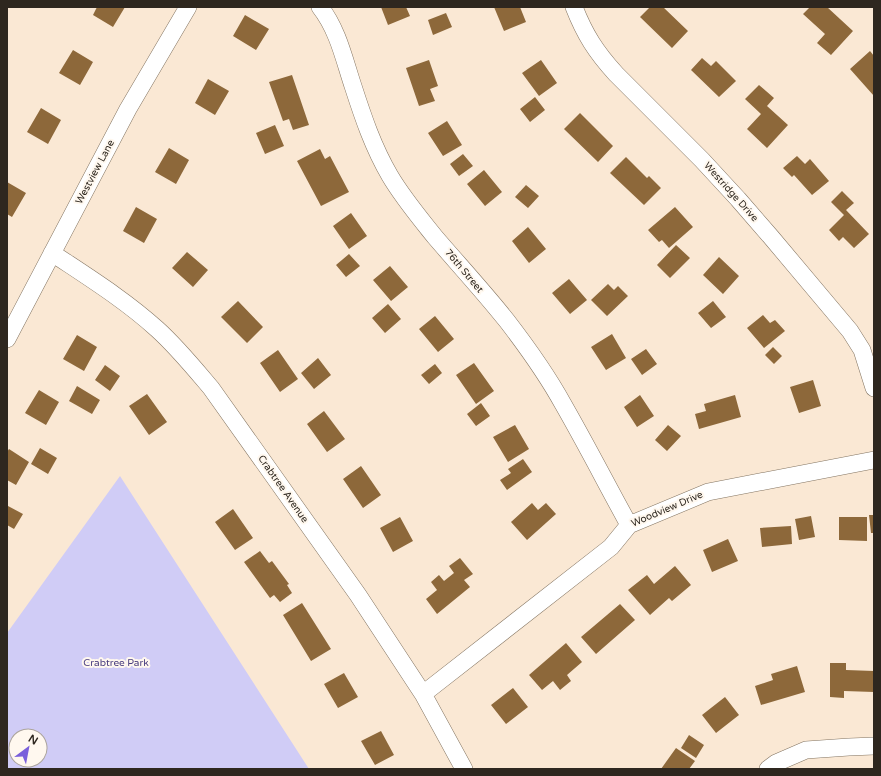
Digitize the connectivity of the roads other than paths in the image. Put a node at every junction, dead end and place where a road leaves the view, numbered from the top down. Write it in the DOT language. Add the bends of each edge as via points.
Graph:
graph roads {
  1 [pos="188,7"];
  2 [pos="320,7"];
  3 [pos="574,7"];
  4 [pos="52,253"];
  5 [pos="7,339"];
  6 [pos="874,388"];
  7 [pos="874,460"];
  8 [pos="629,525"];
  9 [pos="423,694"];
  10 [pos="874,746"];
  11 [pos="464,769"];
  12 [pos="768,769"];
  1 -- 4 [label="street, Westview Lane" via="128,109"];
  2 -- 8 [label="street, 76th Street" via="334,29 371,137 390,176 414,212 506,320 535,359 563,403"];
  3 -- 6 [label="street, Westridge Drive" via="586,34 605,62 738,199 850,331 862,350"];
  4 -- 5 [label="street, Westview Lane"];
  4 -- 9 [label="street, Crabtree Avenue" via="141,316 192,365 358,595"];
  7 -- 8 [label="street, Woodview Drive" via="708,492"];
  8 -- 9 [label="street, Woodview Drive" via="611,547"];
  9 -- 11 [label="street, Crabtree Avenue"];
  10 -- 12 [label="street" via="806,750"];
}
